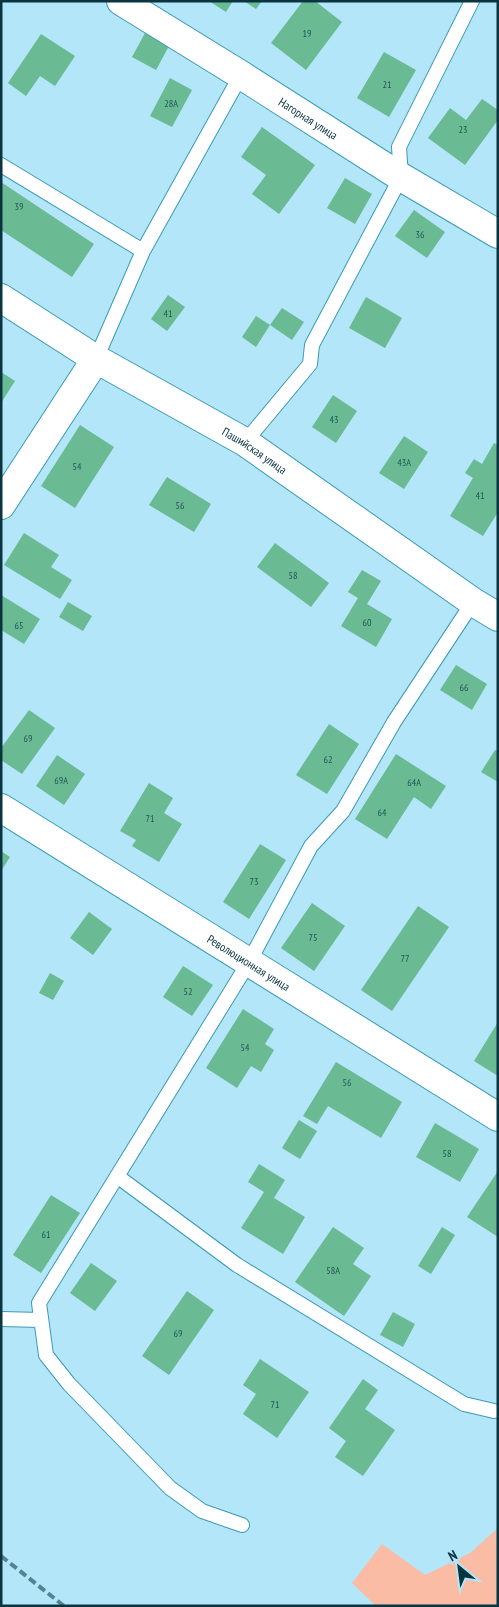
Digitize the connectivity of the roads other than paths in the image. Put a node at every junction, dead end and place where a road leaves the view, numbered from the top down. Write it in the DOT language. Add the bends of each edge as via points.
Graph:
graph roads {
  1 [pos="121,1"];
  2 [pos="472,1"];
  3 [pos="241,74"];
  4 [pos="1,165"];
  5 [pos="401,177"];
  6 [pos="498,234"];
  7 [pos="143,252"];
  8 [pos="1,298"];
  9 [pos="96,359"];
  10 [pos="246,442"];
  11 [pos="1,505"];
  12 [pos="473,602"];
  13 [pos="498,617"];
  14 [pos="1,808"];
  15 [pos="249,962"];
  16 [pos="498,1117"];
  17 [pos="117,1176"];
  18 [pos="1,1319"];
  19 [pos="42,1320"];
  20 [pos="494,1411"];
  21 [pos="242,1524"];
  1 -- 3 [label="street, Нагорная улица"];
  2 -- 5 [label="lane" via="399,147"];
  3 -- 5 [label="street, Нагорная улица"];
  3 -- 7 [label="lane"];
  4 -- 7 [label="lane"];
  5 -- 6 [label="street, Нагорная улица"];
  5 -- 10 [label="lane" via="312,344 310,364"];
  7 -- 9 [label="lane"];
  8 -- 9 [label="street, Пашийская улица"];
  9 -- 10 [label="street, Пашийская улица"];
  9 -- 11 [label="street"];
  10 -- 12 [label="street, Пашийская улица"];
  12 -- 13 [label="street, Пашийская улица"];
  12 -- 15 [label="lane" via="394,722 343,811 311,846"];
  14 -- 15 [label="street, Революционная улица"];
  15 -- 16 [label="street, Революционная улица"];
  15 -- 17 [label="lane"];
  17 -- 19 [label="lane" via="39,1303"];
  17 -- 20 [label="lane" via="237,1265 464,1404"];
  18 -- 19 [label="lane"];
  19 -- 21 [label="lane" via="46,1355 69,1384 170,1488 202,1511"];
}
